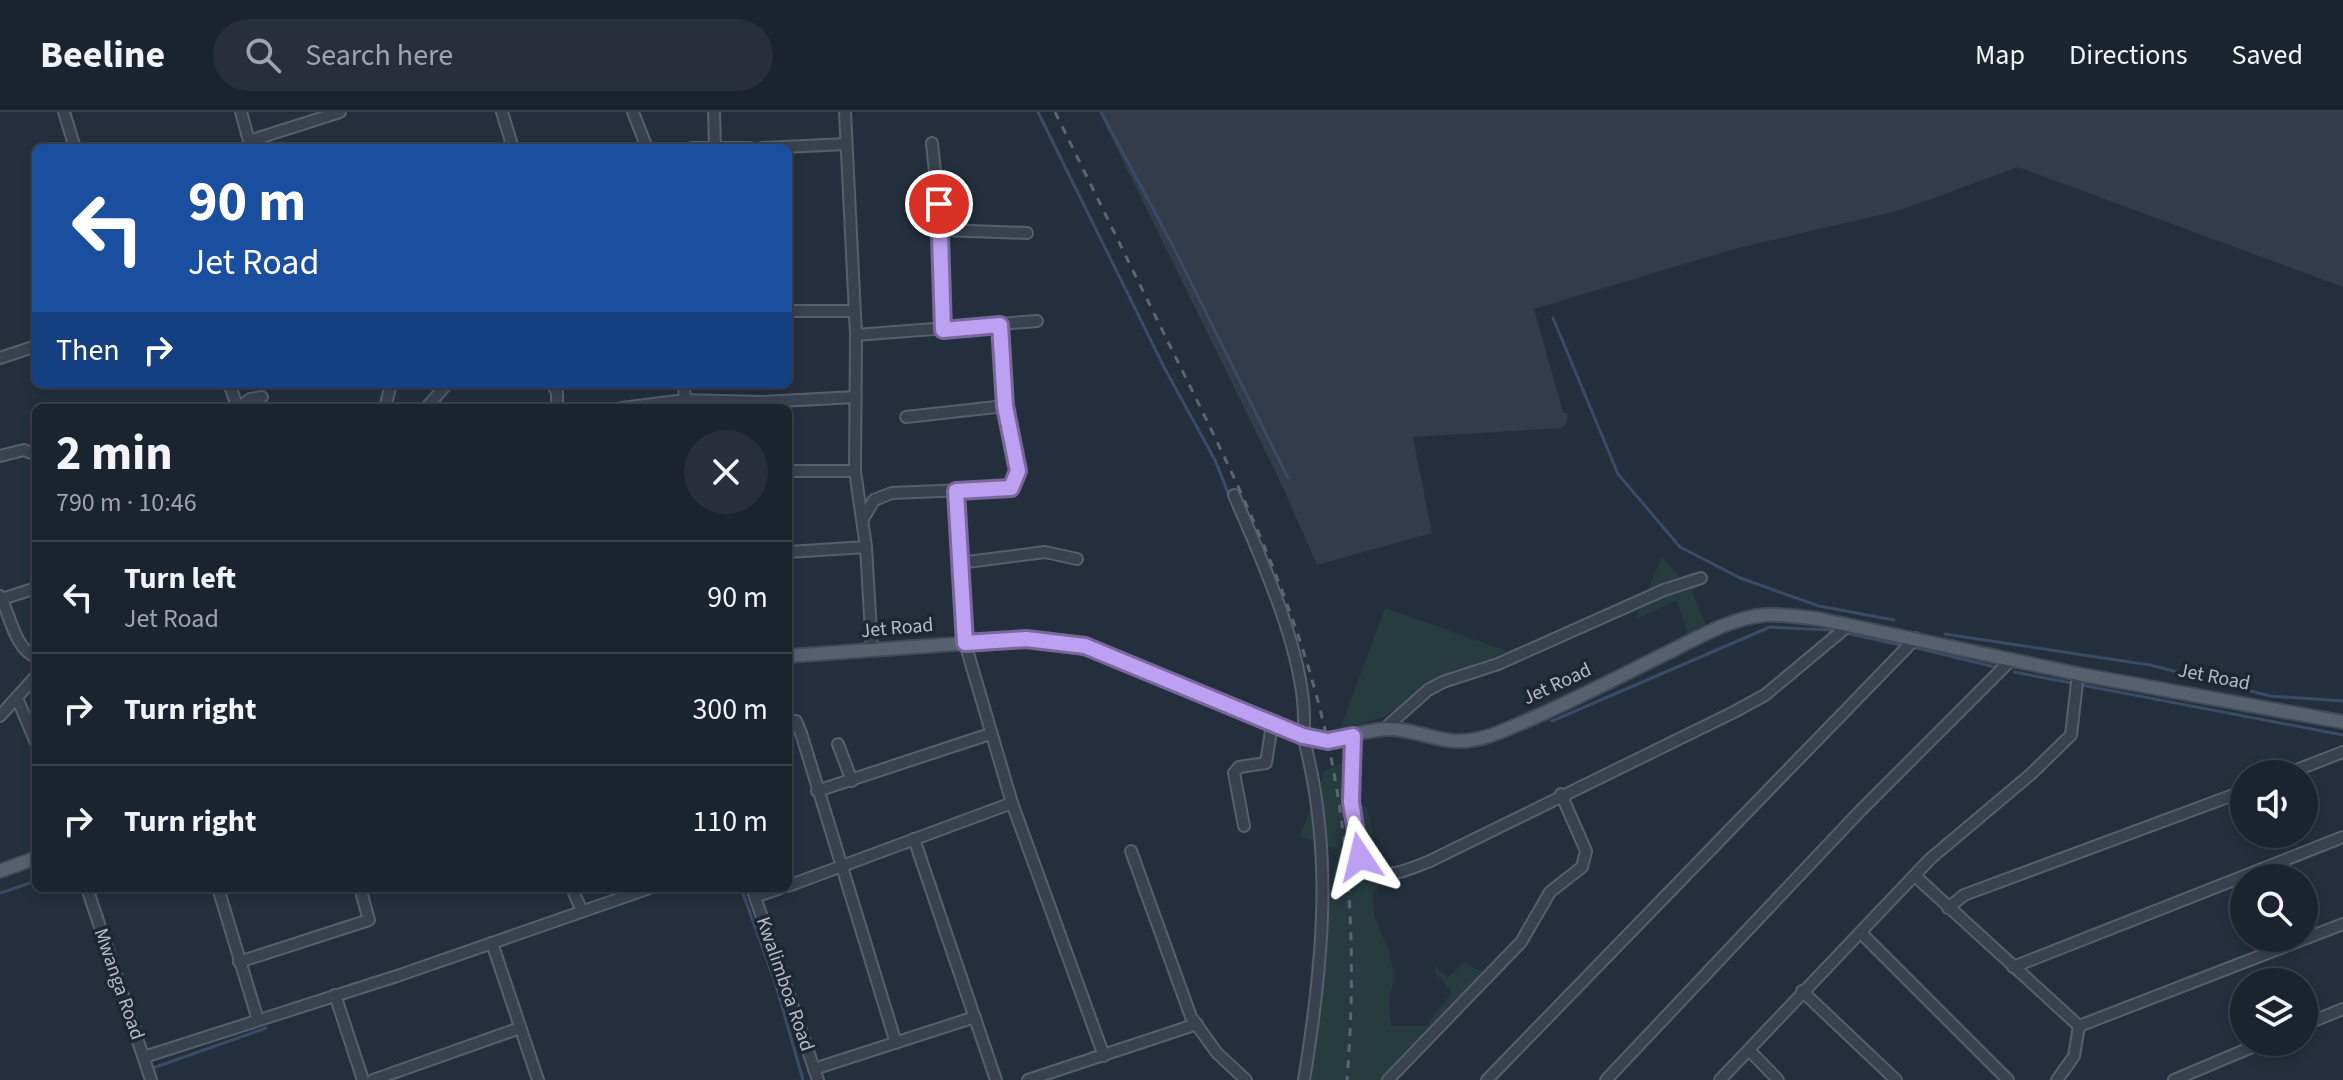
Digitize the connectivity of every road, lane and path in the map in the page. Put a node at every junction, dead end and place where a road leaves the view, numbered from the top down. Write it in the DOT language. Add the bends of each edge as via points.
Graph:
graph roads {
  1 [pos="64,112"];
  2 [pos="241,112"];
  3 [pos="340,112"];
  4 [pos="502,112"];
  5 [pos="633,112"];
  6 [pos="714,112"];
  7 [pos="845,112"];
  8 [pos="932,143"];
  9 [pos="74,144"];
  10 [pos="250,144"];
  11 [pos="512,144"];
  12 [pos="645,144"];
  13 [pos="715,144"];
  14 [pos="846,144"];
  15 [pos="792,147"];
  16 [pos="941,230"];
  17 [pos="1027,233"];
  18 [pos="792,311"];
  19 [pos="854,311"];
  20 [pos="1037,321"];
  21 [pos="1000,325"];
  22 [pos="943,330"];
  23 [pos="856,335"];
  24 [pos="0,344"];
  25 [pos="32,347"];
  26 [pos="2,358"];
  27 [pos="444,388"];
  28 [pos="262,397"];
  29 [pos="855,397"];
  30 [pos="245,404"];
  31 [pos="430,404"];
  32 [pos="774,404"];
  33 [pos="1005,406"];
  34 [pos="906,417"];
  35 [pos="32,453"];
  36 [pos="0,456"];
  37 [pos="792,471"];
  38 [pos="855,471"];
  39 [pos="956,491"];
  40 [pos="1234,495"];
  41 [pos="862,521"];
  42 [pos="866,547"];
  43 [pos="792,552"];
  44 [pos="1077,559"];
  45 [pos="959,563"];
  46 [pos="1701,578"];
  47 [pos="32,589"];
  48 [pos="1,598"];
  49 [pos="1849,625"];
  50 [pos="1916,638"];
  51 [pos="965,643"];
  52 [pos="872,650"];
  53 [pos="32,656"];
  54 [pos="792,656"];
  55 [pos="2011,660"];
  56 [pos="2078,674"];
  57 [pos="32,680"];
  58 [pos="17,698"];
  59 [pos="0,716"];
  60 [pos="792,722"];
  61 [pos="2343,722"];
  62 [pos="1272,725"];
  63 [pos="32,726"];
  64 [pos="1384,729"];
  65 [pos="990,734"];
  66 [pos="1303,736"];
  67 [pos="1353,736"];
  68 [pos="838,744"];
  69 [pos="2343,752"];
  70 [pos="2318,762"];
  71 [pos="852,781"];
  72 [pos="817,791"];
  73 [pos="1561,794"];
  74 [pos="2230,796"];
  75 [pos="1012,803"];
  76 [pos="1244,826"];
  77 [pos="2343,837"];
  78 [pos="914,839"];
  79 [pos="1131,851"];
  80 [pos="32,859"];
  81 [pos="839,867"];
  82 [pos="0,871"];
  83 [pos="1915,876"];
  84 [pos="792,885"];
  85 [pos="88,892"];
  86 [pos="219,892"];
  87 [pos="361,892"];
  88 [pos="574,892"];
  89 [pos="637,892"];
  90 [pos="753,893"];
  91 [pos="1948,908"];
  92 [pos="581,909"];
  93 [pos="2343,924"];
  94 [pos="1861,933"];
  95 [pos="492,943"];
  96 [pos="239,962"];
  97 [pos="2013,967"];
  98 [pos="1802,991"];
  99 [pos="335,995"];
  100 [pos="2343,1009"];
  101 [pos="975,1017"];
  102 [pos="2318,1019"];
  103 [pos="258,1020"];
  104 [pos="1197,1024"];
  105 [pos="2079,1026"];
  106 [pos="520,1028"];
  107 [pos="896,1043"];
  108 [pos="1749,1050"];
  109 [pos="1104,1056"];
  110 [pos="2231,1056"];
  111 [pos="144,1057"];
  112 [pos="816,1074"];
  113 [pos="151,1080"];
  114 [pos="363,1080"];
  115 [pos="373,1080"];
  116 [pos="538,1080"];
  117 [pos="996,1080"];
  118 [pos="1028,1080"];
  119 [pos="1246,1080"];
  120 [pos="1304,1080"];
  121 [pos="1388,1080"];
  122 [pos="1487,1080"];
  123 [pos="1606,1080"];
  124 [pos="1720,1080"];
  125 [pos="1778,1080"];
  126 [pos="1896,1080"];
  127 [pos="2008,1080"];
  128 [pos="2057,1080"];
  129 [pos="2174,1080"];
  1 -- 9 [label="street"];
  2 -- 10 [label="street"];
  3 -- 10 [label="street"];
  4 -- 11 [label="street"];
  5 -- 12 [label="street"];
  6 -- 13 [label="street"];
  7 -- 14 [label="street"];
  8 -- 16 [label="street"];
  14 -- 15 [label="street"];
  14 -- 19 [label="street"];
  16 -- 17 [label="street"];
  16 -- 22 [label="street"];
  18 -- 19 [label="street"];
  19 -- 23 [label="street"];
  20 -- 21 [label="street"];
  21 -- 22 [label="street"];
  21 -- 33 [label="street"];
  22 -- 23 [label="street"];
  23 -- 29 [label="street"];
  24 -- 26 [label="street"];
  25 -- 26 [label="street"];
  27 -- 31 [label="street"];
  28 -- 30 [label="street"];
  29 -- 32 [label="street"];
  29 -- 38 [label="street"];
  33 -- 34 [label="street"];
  33 -- 39 [label="street" via="1016,484"];
  35 -- 36 [label="street"];
  37 -- 38 [label="street"];
  38 -- 41 [label="street"];
  39 -- 41 [label="street" via="885,495 866,509"];
  39 -- 45 [label="street"];
  40 -- 66 [label="street" via="1270,581 1296,669"];
  41 -- 42 [label="street"];
  42 -- 43 [label="street"];
  42 -- 52 [label="street"];
  44 -- 45 [label="street" via="1055,551"];
  45 -- 51 [label="street"];
  46 -- 64 [label="street" via="1443,682"];
  47 -- 48 [label="street"];
  48 -- 53 [label="street"];
  49 -- 50 [label="main road, Jet Road"];
  49 -- 64 [label="main road, Jet Road" via="1781,615 1741,619 1488,737 1447,741"];
  49 -- 73 [label="street" via="1765,695"];
  50 -- 55 [label="main road, Jet Road"];
  50 -- 122 [label="street"];
  51 -- 52 [label="main road, Jet Road"];
  51 -- 62 [label="main road, Jet Road" via="1026,639 1085,646"];
  51 -- 65 [label="street"];
  52 -- 54 [label="main road, Jet Road"];
  55 -- 56 [label="main road, Jet Road"];
  55 -- 123 [label="street"];
  56 -- 61 [label="main road, Jet Road"];
  56 -- 83 [label="street" via="2071,735"];
  57 -- 58 [label="street"];
  58 -- 59 [label="street"];
  58 -- 63 [label="street"];
  60 -- 72 [label="street" via="797,722"];
  62 -- 66 [label="main road, Jet Road"];
  62 -- 76 [label="street" via="1266,763 1239,767 1234,773"];
  64 -- 67 [label="main road, Jet Road"];
  65 -- 71 [label="street"];
  65 -- 75 [label="street"];
  66 -- 67 [label="main road, Jet Road" via="1328,741"];
  66 -- 120 [label="street" via="1316,795 1324,878 1317,999"];
  67 -- 73 [label="street" via="1356,842 1366,866 1377,874 1428,862"];
  68 -- 71 [label="street"];
  69 -- 70 [label="street"];
  71 -- 72 [label="street"];
  72 -- 81 [label="street"];
  73 -- 121 [label="street" via="1581,836 1586,859 1582,867 1550,892 1521,942"];
  74 -- 91 [label="street" via="1964,895"];
  75 -- 78 [label="street"];
  75 -- 109 [label="street"];
  77 -- 97 [label="street"];
  78 -- 81 [label="street"];
  78 -- 101 [label="street"];
  79 -- 104 [label="street"];
  80 -- 82 [label="main road"];
  81 -- 84 [label="street"];
  81 -- 107 [label="street"];
  83 -- 91 [label="street"];
  83 -- 94 [label="street"];
  85 -- 111 [label="street, Mwanga Road"];
  86 -- 96 [label="street"];
  87 -- 96 [label="street" via="369,920"];
  88 -- 92 [label="street"];
  89 -- 92 [label="street"];
  90 -- 112 [label="street, Kwalimboa Road"];
  91 -- 97 [label="street"];
  92 -- 95 [label="street"];
  93 -- 105 [label="street"];
  94 -- 98 [label="street"];
  94 -- 127 [label="street"];
  95 -- 99 [label="street"];
  95 -- 106 [label="street"];
  96 -- 103 [label="street"];
  97 -- 105 [label="street"];
  98 -- 108 [label="street"];
  98 -- 126 [label="street"];
  99 -- 103 [label="street"];
  99 -- 114 [label="street"];
  100 -- 102 [label="street"];
  101 -- 107 [label="street"];
  101 -- 117 [label="street"];
  103 -- 111 [label="street"];
  104 -- 109 [label="street"];
  104 -- 119 [label="street" via="1217,1053"];
  105 -- 128 [label="street" via="2074,1056"];
  106 -- 115 [label="street"];
  106 -- 116 [label="street"];
  107 -- 112 [label="street"];
  108 -- 124 [label="street"];
  108 -- 125 [label="street"];
  109 -- 118 [label="street"];
  110 -- 129 [label="street"];
  111 -- 113 [label="street, Mwanga Road"];
}
